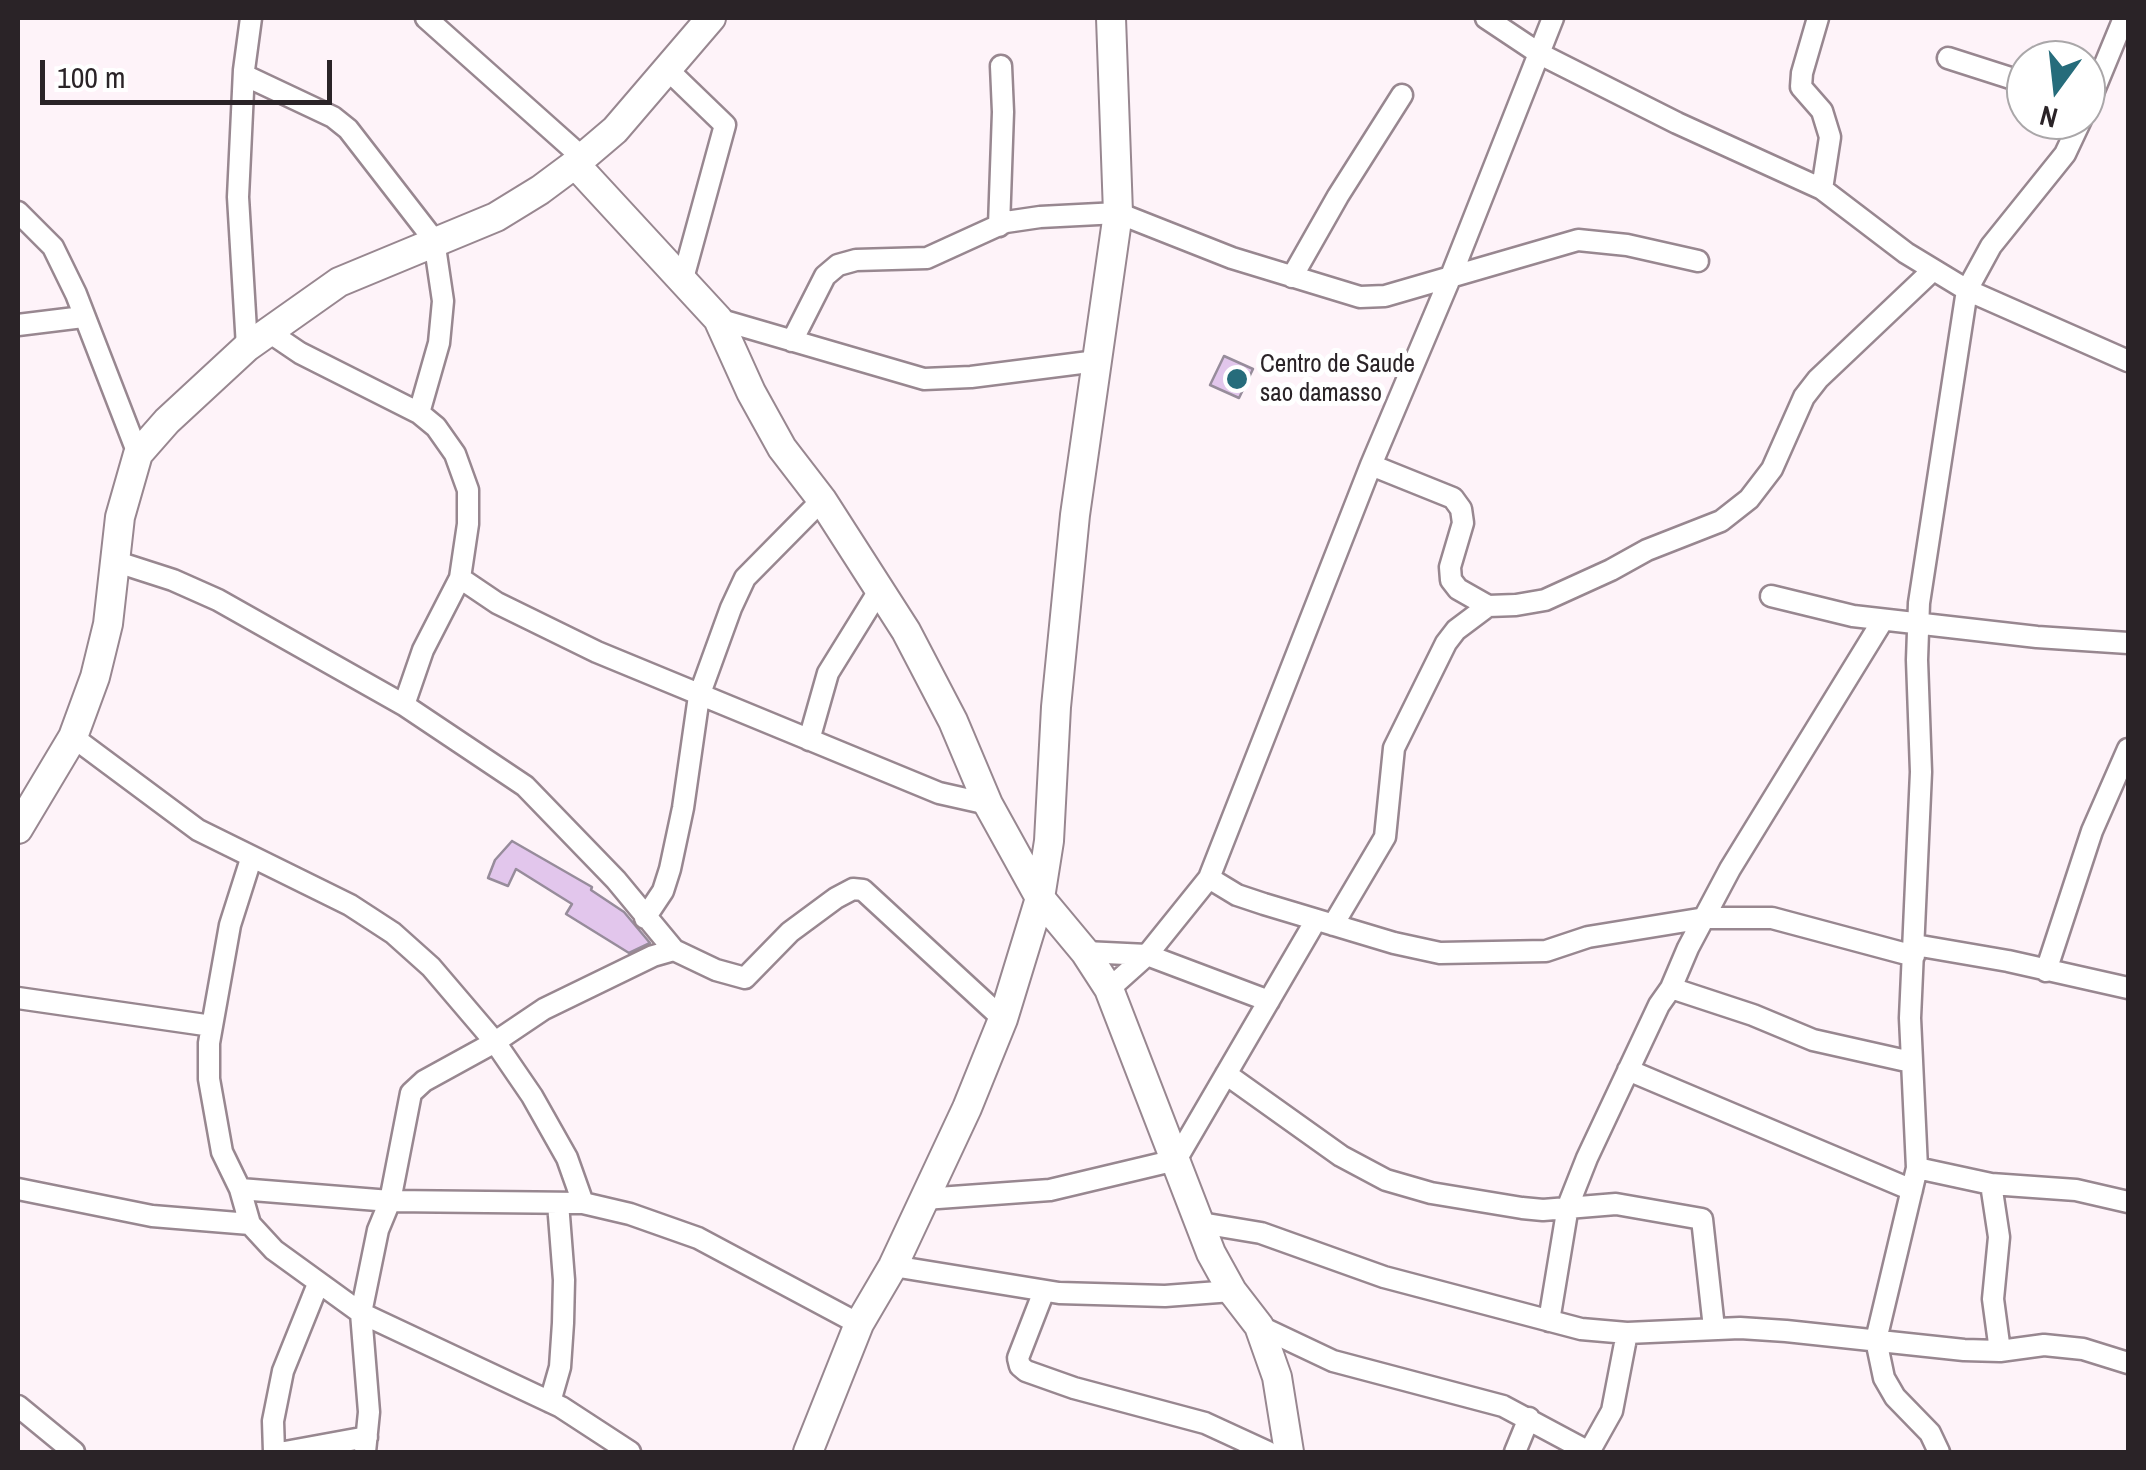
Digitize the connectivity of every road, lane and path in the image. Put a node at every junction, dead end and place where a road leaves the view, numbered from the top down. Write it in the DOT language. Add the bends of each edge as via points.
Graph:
graph roads {
  1 [pos="250,18"];
  2 [pos="426,18"];
  3 [pos="710,18"];
  4 [pos="1112,18"];
  5 [pos="1486,18"];
  6 [pos="1552,18"];
  7 [pos="1818,18"];
  8 [pos="2124,18"];
  9 [pos="1540,54"];
  10 [pos="1948,58"];
  11 [pos="2106,61"];
  12 [pos="1001,66"];
  13 [pos="667,69"];
  14 [pos="244,75"];
  15 [pos="2006,77"];
  16 [pos="1402,95"];
  17 [pos="2072,140"];
  18 [pos="579,161"];
  19 [pos="1822,189"];
  20 [pos="18,212"];
  21 [pos="1118,213"];
  22 [pos="998,226"];
  23 [pos="434,240"];
  24 [pos="1698,261"];
  25 [pos="1932,271"];
  26 [pos="1452,276"];
  27 [pos="1292,277"];
  28 [pos="682,282"];
  29 [pos="1967,290"];
  30 [pos="83,316"];
  31 [pos="718,319"];
  32 [pos="18,324"];
  33 [pos="258,340"];
  34 [pos="792,341"];
  35 [pos="1098,361"];
  36 [pos="2128,361"];
  37 [pos="418,413"];
  38 [pos="138,454"];
  39 [pos="1371,465"];
  40 [pos="822,500"];
  41 [pos="114,561"];
  42 [pos="460,578"];
  43 [pos="880,588"];
  44 [pos="1770,596"];
  45 [pos="1488,606"];
  46 [pos="1883,620"];
  47 [pos="1920,624"];
  48 [pos="2128,643"];
  49 [pos="699,696"];
  50 [pos="404,704"];
  51 [pos="73,736"];
  52 [pos="809,740"];
  53 [pos="2128,749"];
  54 [pos="988,804"];
  55 [pos="18,829"];
  56 [pos="251,859"];
  57 [pos="1209,878"];
  58 [pos="1040,898"];
  59 [pos="645,918"];
  60 [pos="1705,918"];
  61 [pos="1325,922"];
  62 [pos="674,950"];
  63 [pos="1914,950"];
  64 [pos="1085,952"];
  65 [pos="1146,955"];
  66 [pos="2046,970"];
  67 [pos="1671,988"];
  68 [pos="2128,988"];
  69 [pos="1110,989"];
  70 [pos="18,998"];
  71 [pos="1269,1000"];
  72 [pos="1003,1020"];
  73 [pos="212,1026"];
  74 [pos="495,1042"];
  75 [pos="1911,1062"];
  76 [pos="1628,1070"];
  77 [pos="1226,1074"];
  78 [pos="1176,1160"];
  79 [pos="1917,1168"];
  80 [pos="1991,1184"];
  81 [pos="240,1188"];
  82 [pos="18,1189"];
  83 [pos="1912,1190"];
  84 [pos="924,1198"];
  85 [pos="390,1201"];
  86 [pos="2128,1202"];
  87 [pos="583,1203"];
  88 [pos="558,1204"];
  89 [pos="1568,1206"];
  90 [pos="1201,1223"];
  91 [pos="250,1224"];
  92 [pos="893,1266"];
  93 [pos="318,1284"];
  94 [pos="1044,1290"];
  95 [pos="1232,1291"];
  96 [pos="361,1313"];
  97 [pos="1549,1321"];
  98 [pos="860,1324"];
  99 [pos="1259,1326"];
  100 [pos="1714,1328"];
  101 [pos="1627,1333"];
  102 [pos="1876,1340"];
  103 [pos="2000,1351"];
  104 [pos="2128,1363"];
  105 [pos="550,1402"];
  106 [pos="18,1406"];
  107 [pos="1530,1418"];
  108 [pos="366,1445"];
  109 [pos="74,1452"];
  110 [pos="274,1452"];
  111 [pos="285,1452"];
  112 [pos="630,1452"];
  113 [pos="808,1452"];
  114 [pos="1268,1452"];
  115 [pos="1289,1452"];
  116 [pos="1516,1452"];
  117 [pos="1589,1452"];
  118 [pos="1939,1452"];
  1 -- 14 [label="street"];
  2 -- 18 [label="street"];
  3 -- 13 [label="street"];
  4 -- 21 [label="street"];
  5 -- 9 [label="street"];
  6 -- 9 [label="street"];
  7 -- 19 [label="street" via="1801,87 1822,111 1830,137"];
  8 -- 11 [label="street"];
  9 -- 19 [label="street"];
  9 -- 26 [label="street"];
  10 -- 15 [label="street"];
  12 -- 22 [label="street"];
  13 -- 18 [label="street"];
  13 -- 28 [label="street" via="725,125"];
  14 -- 23 [label="street" via="348,130"];
  14 -- 33 [label="street" via="238,197"];
  16 -- 27 [label="street"];
  17 -- 29 [label="street" via="1991,246"];
  18 -- 23 [label="street" via="496,217"];
  18 -- 28 [label="street"];
  19 -- 25 [label="street"];
  20 -- 30 [label="street" via="53,247"];
  21 -- 22 [label="street"];
  21 -- 27 [label="street"];
  21 -- 35 [label="street"];
  22 -- 34 [label="street" via="927,258 838,265 825,276"];
  23 -- 33 [label="street" via="339,282"];
  23 -- 37 [label="street" via="443,301"];
  24 -- 26 [label="street" via="1578,240"];
  25 -- 29 [label="street"];
  25 -- 45 [label="street" via="1818,378 1772,469 1750,499 1721,521 1545,600"];
  26 -- 27 [label="street" via="1360,297"];
  26 -- 39 [label="street"];
  28 -- 31 [label="street"];
  29 -- 36 [label="street"];
  29 -- 47 [label="street"];
  30 -- 32 [label="street"];
  30 -- 38 [label="street"];
  31 -- 34 [label="street"];
  31 -- 40 [label="street" via="782,448"];
  33 -- 37 [label="street" via="300,353"];
  33 -- 38 [label="street"];
  34 -- 35 [label="street" via="924,379"];
  35 -- 58 [label="street" via="1075,515"];
  37 -- 42 [label="street" via="456,454 468,490"];
  38 -- 41 [label="street"];
  39 -- 45 [label="street" via="1453,498 1464,523 1451,580"];
  39 -- 57 [label="street"];
  40 -- 43 [label="street"];
  40 -- 49 [label="street" via="745,578"];
  41 -- 50 [label="street" via="218,600"];
  41 -- 51 [label="street" via="108,624"];
  42 -- 49 [label="street" via="597,652"];
  42 -- 50 [label="street"];
  43 -- 52 [label="street" via="828,673"];
  43 -- 54 [label="street" via="953,721"];
  44 -- 46 [label="street"];
  45 -- 61 [label="street" via="1446,643 1394,748 1385,837"];
  46 -- 47 [label="street"];
  46 -- 60 [label="street"];
  47 -- 48 [label="street"];
  47 -- 63 [label="street"];
  49 -- 52 [label="street"];
  49 -- 59 [label="street" via="670,869"];
  50 -- 59 [label="street" via="525,786"];
  51 -- 55 [label="street"];
  51 -- 56 [label="street" via="198,830"];
  52 -- 54 [label="street" via="939,793"];
  53 -- 66 [label="street" via="2092,831"];
  54 -- 58 [label="street"];
  56 -- 73 [label="street" via="230,926"];
  56 -- 74 [label="street" via="393,933"];
  57 -- 61 [label="street" via="1237,894"];
  57 -- 65 [label="street"];
  58 -- 64 [label="street"];
  58 -- 72 [label="street"];
  59 -- 62 [label="street"];
  60 -- 61 [label="street" via="1588,937 1546,951 1503,953 1440,953"];
  60 -- 63 [label="street" via="1772,918"];
  60 -- 67 [label="street"];
  61 -- 71 [label="street"];
  62 -- 72 [label="street" via="745,978 790,932 836,898 863,890"];
  62 -- 74 [label="street" via="544,1009"];
  63 -- 66 [label="street"];
  63 -- 75 [label="street"];
  64 -- 65 [label="street"];
  64 -- 69 [label="street"];
  65 -- 69 [label="street"];
  65 -- 71 [label="street"];
  66 -- 68 [label="street"];
  67 -- 75 [label="street" via="1812,1040"];
  67 -- 76 [label="street"];
  69 -- 78 [label="street"];
  70 -- 73 [label="street"];
  71 -- 77 [label="street"];
  72 -- 84 [label="street"];
  73 -- 81 [label="street" via="215,1116 222,1152"];
  74 -- 85 [label="street" via="411,1093"];
  74 -- 87 [label="street" via="567,1158"];
  75 -- 79 [label="street"];
  76 -- 83 [label="street"];
  76 -- 89 [label="street"];
  77 -- 78 [label="street"];
  77 -- 89 [label="street" via="1386,1180 1478,1202 1544,1210"];
  78 -- 84 [label="street" via="1050,1190"];
  78 -- 90 [label="street"];
  79 -- 80 [label="street"];
  79 -- 83 [label="street"];
  80 -- 86 [label="street" via="2076,1190"];
  80 -- 103 [label="street" via="1999,1237 1993,1299"];
  81 -- 85 [label="street"];
  81 -- 91 [label="street"];
  82 -- 91 [label="street" via="152,1216"];
  83 -- 102 [label="street"];
  84 -- 92 [label="street"];
  85 -- 88 [label="street"];
  85 -- 96 [label="street"];
  87 -- 88 [label="street"];
  87 -- 98 [label="street" via="698,1238"];
  88 -- 105 [label="street" via="563,1324"];
  89 -- 97 [label="street"];
  89 -- 100 [label="street" via="1616,1204 1702,1218"];
  90 -- 95 [label="street"];
  90 -- 97 [label="street" via="1260,1233 1384,1277"];
  91 -- 93 [label="street"];
  92 -- 94 [label="street"];
  92 -- 98 [label="street"];
  93 -- 96 [label="street"];
  93 -- 110 [label="street" via="283,1371"];
  94 -- 95 [label="street" via="1104,1296"];
  94 -- 114 [label="street" via="1018,1358 1026,1371 1205,1423"];
  95 -- 99 [label="street"];
  96 -- 105 [label="street"];
  96 -- 108 [label="street" via="368,1363"];
  97 -- 101 [label="street"];
  98 -- 113 [label="street"];
  99 -- 107 [label="street" via="1332,1361"];
  99 -- 115 [label="street" via="1277,1377"];
  100 -- 101 [label="street"];
  100 -- 102 [label="street"];
  101 -- 117 [label="street" via="1612,1411"];
  102 -- 103 [label="street"];
  102 -- 118 [label="street" via="1884,1378"];
  103 -- 104 [label="street" via="2044,1345"];
  105 -- 112 [label="street"];
  106 -- 109 [label="street"];
  107 -- 116 [label="street"];
  107 -- 117 [label="street"];
  108 -- 111 [label="street"];
}
